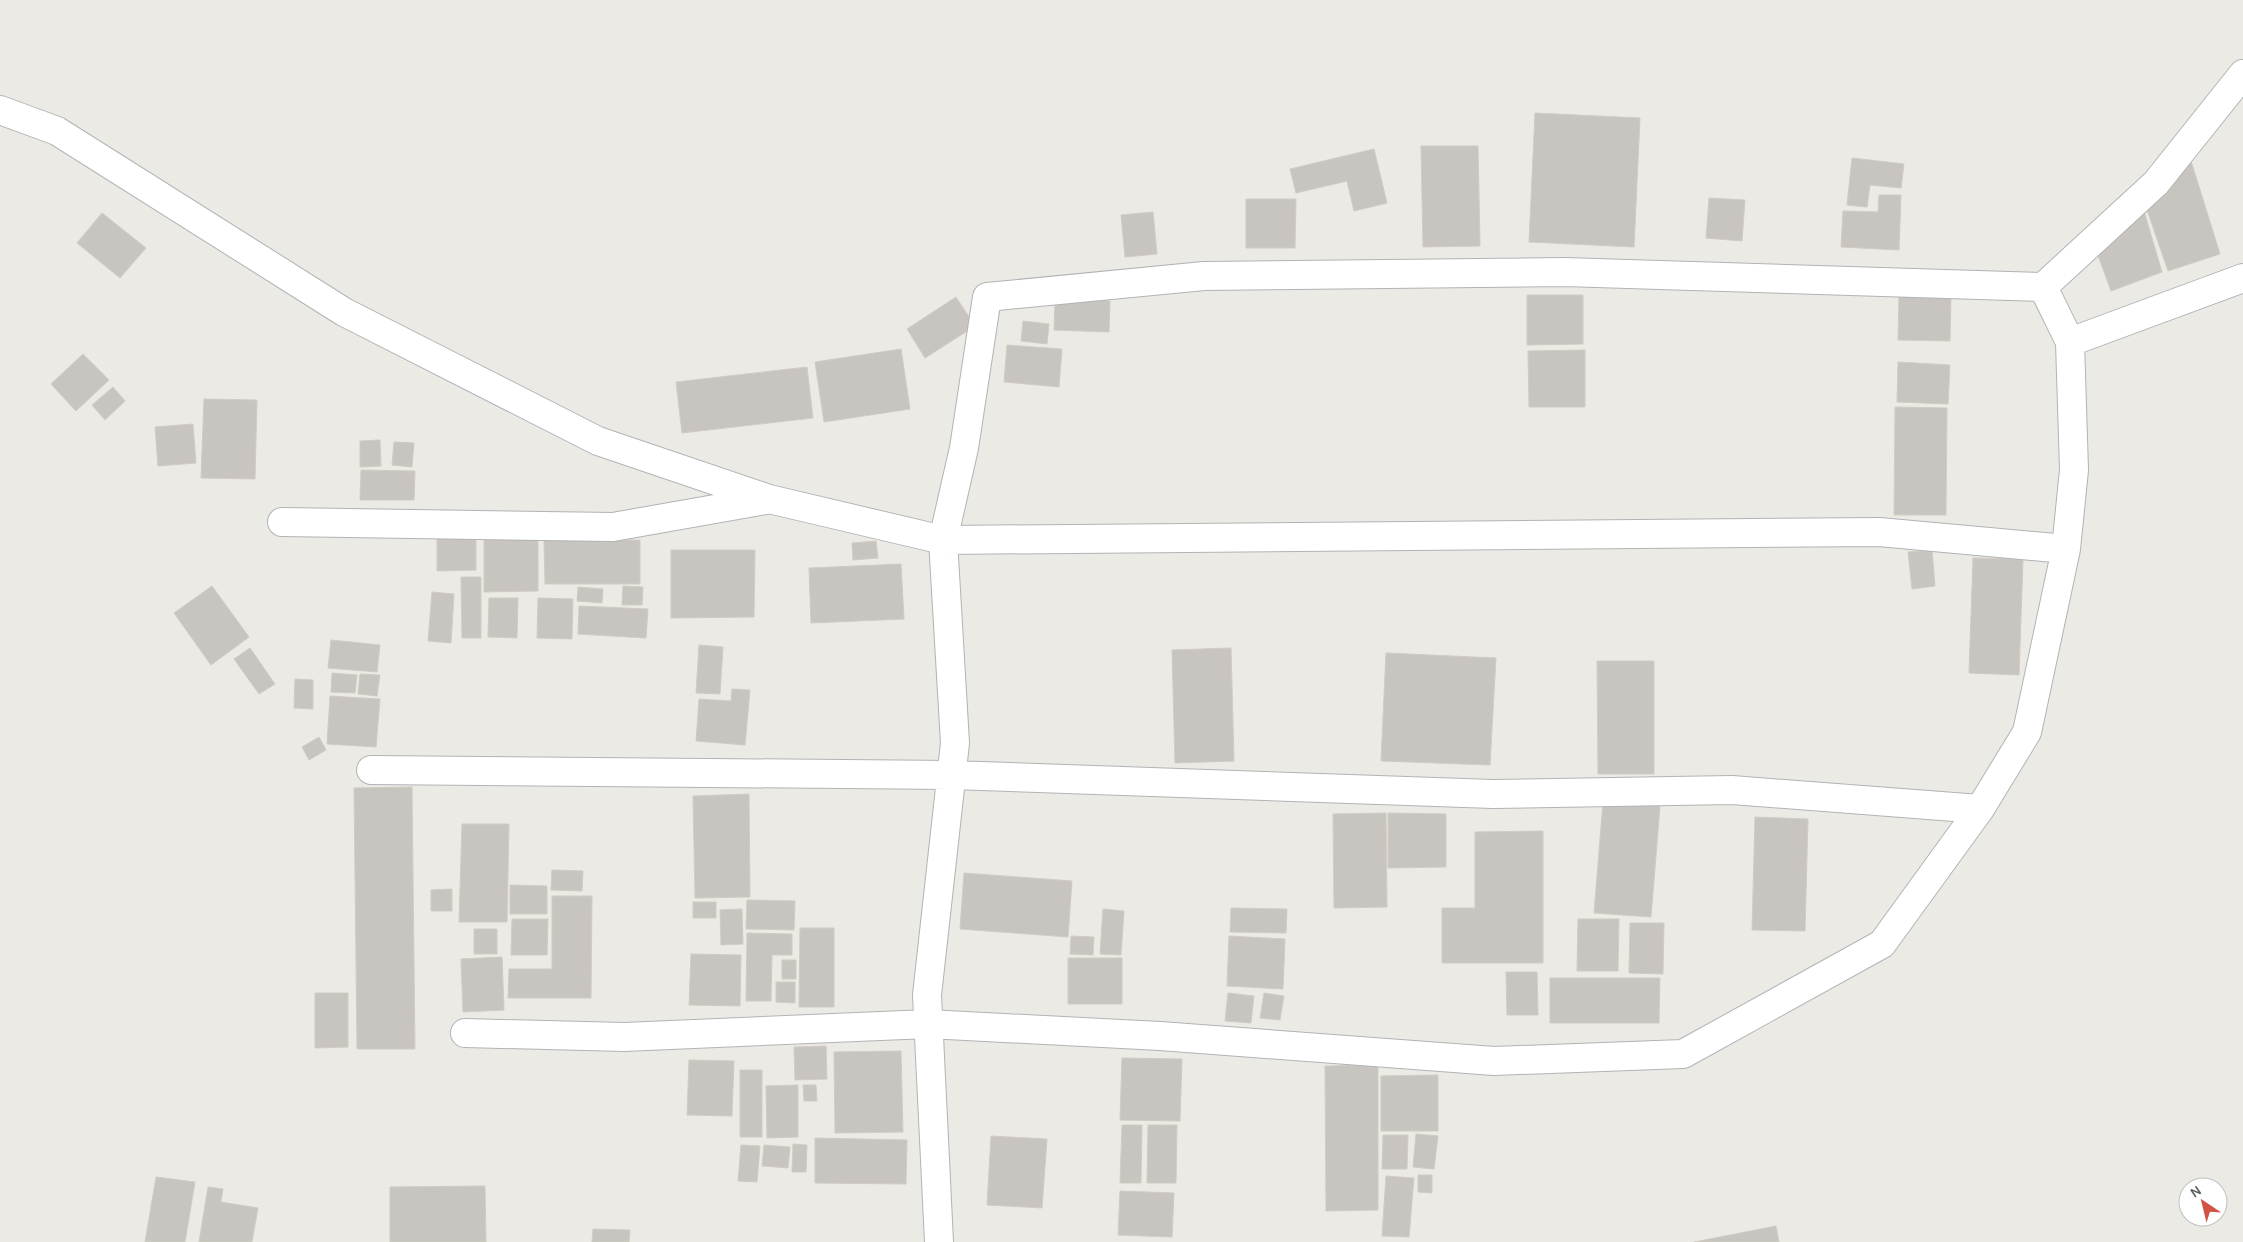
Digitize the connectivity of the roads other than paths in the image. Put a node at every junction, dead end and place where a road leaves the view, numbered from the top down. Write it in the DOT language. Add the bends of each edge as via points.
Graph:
graph roads {
  1 [pos="2243,74"];
  2 [pos="0,110"];
  3 [pos="2243,278"];
  4 [pos="2043,287"];
  5 [pos="2070,342"];
  6 [pos="769,499"];
  7 [pos="282,522"];
  8 [pos="943,540"];
  9 [pos="2066,549"];
  10 [pos="371,770"];
  11 [pos="951,775"];
  12 [pos="1980,809"];
  13 [pos="928,1024"];
  14 [pos="465,1033"];
  15 [pos="939,1242"];
  1 -- 4 [label="street" via="2156,182"];
  2 -- 6 [label="street" via="57,131 344,312 598,441"];
  3 -- 5 [label="street"];
  4 -- 5 [label="street"];
  4 -- 8 [label="street" via="1554,272 1204,276 986,298 964,448"];
  5 -- 9 [label="street" via="2074,470"];
  6 -- 7 [label="street" via="613,527"];
  6 -- 8 [label="street"];
  8 -- 9 [label="street" via="1880,532"];
  8 -- 11 [label="street" via="955,742"];
  9 -- 12 [label="street" via="2027,732"];
  10 -- 11 [label="street"];
  11 -- 12 [label="street" via="1493,794 1732,790"];
  11 -- 13 [label="street" via="927,995"];
  12 -- 13 [label="street" via="1882,944 1683,1054 1494,1060 1160,1036"];
  13 -- 14 [label="street" via="624,1037"];
  13 -- 15 [label="street"];
}
